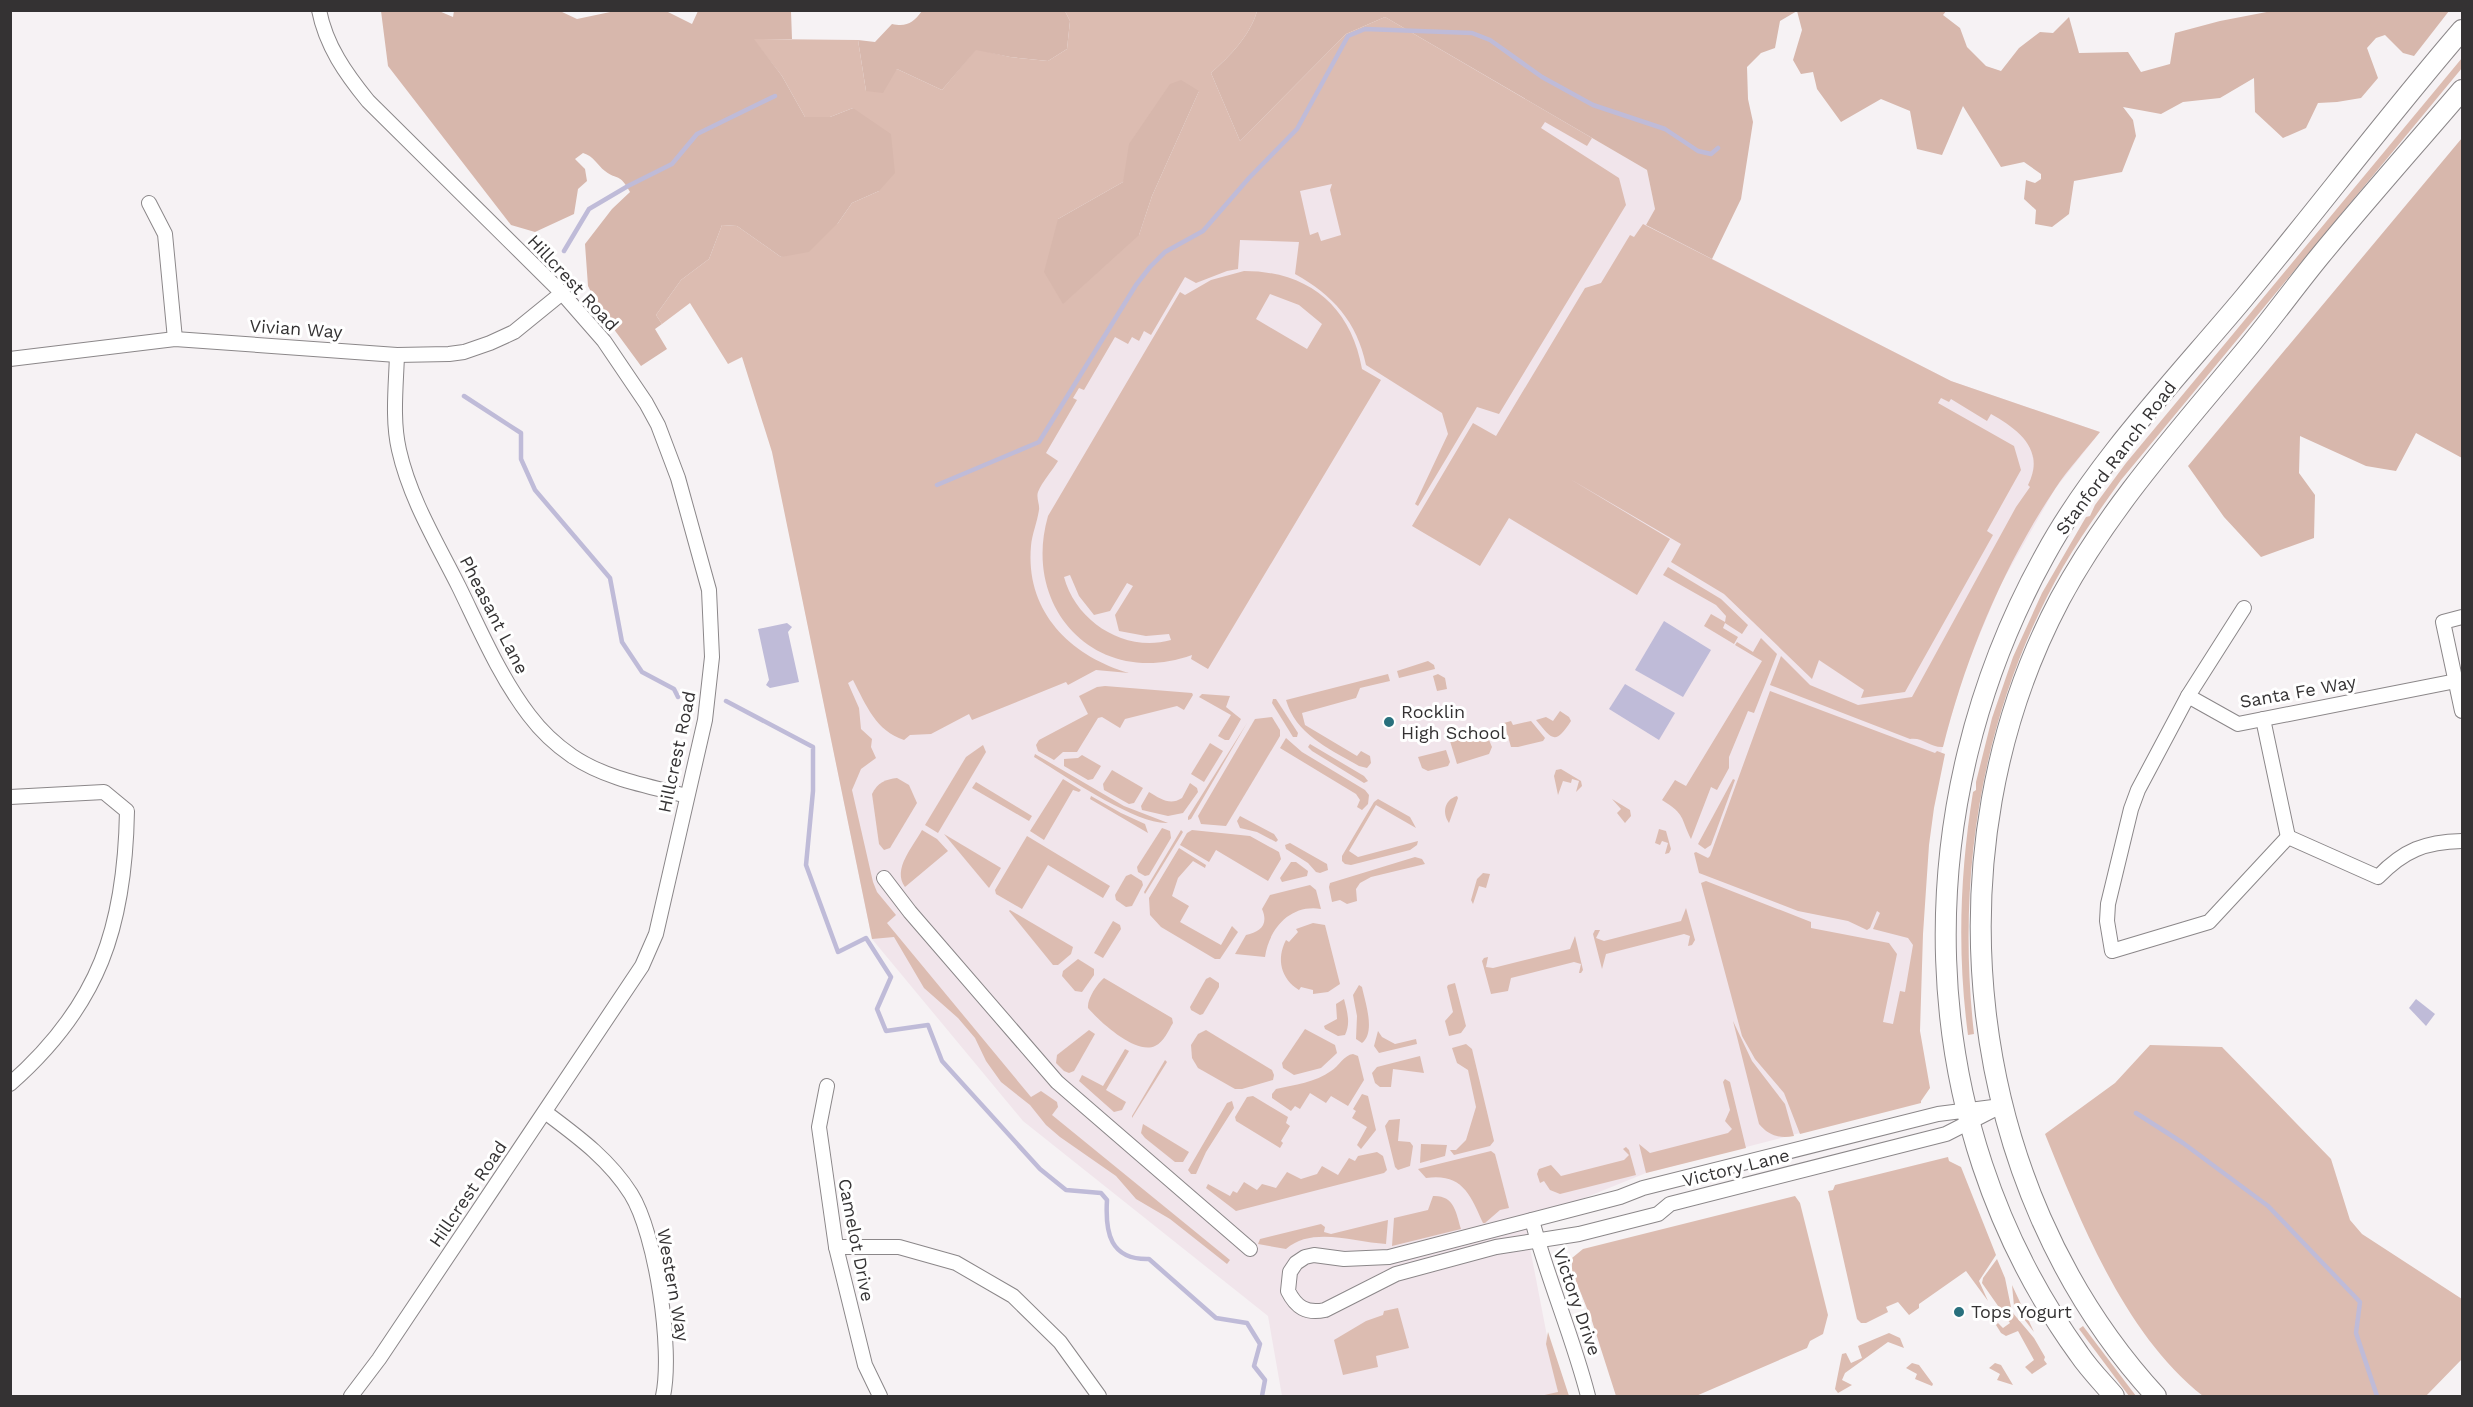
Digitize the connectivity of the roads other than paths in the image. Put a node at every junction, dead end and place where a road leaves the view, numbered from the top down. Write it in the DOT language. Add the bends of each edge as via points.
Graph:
graph roads {
  1 [pos="319,10"];
  2 [pos="2463,30"];
  3 [pos="2463,90"];
  4 [pos="149,203"];
  5 [pos="562,293"];
  6 [pos="175,339"];
  7 [pos="397,355"];
  8 [pos="10,359"];
  9 [pos="2244,608"];
  10 [pos="2463,617"];
  11 [pos="2456,681"];
  12 [pos="2188,696"];
  13 [pos="2463,711"];
  14 [pos="2263,719"];
  15 [pos="687,796"];
  16 [pos="10,797"];
  17 [pos="2288,837"];
  18 [pos="2463,841"];
  19 [pos="884,878"];
  20 [pos="10,1084"];
  21 [pos="827,1086"];
  22 [pos="2001,1106"];
  23 [pos="544,1112"];
  24 [pos="1968,1115"];
  25 [pos="1532,1220"];
  26 [pos="1538,1240"];
  27 [pos="836,1247"];
  28 [pos="1250,1249"];
  29 [pos="351,1396"];
  30 [pos="663,1396"];
  31 [pos="880,1396"];
  32 [pos="1098,1396"];
  33 [pos="1588,1396"];
  34 [pos="2115,1396"];
  35 [pos="2156,1396"];
  1 -- 5 [label="street, Hillcrest Road" via="321,25 340,67 368,101"];
  2 -- 24 [label="main road, Stanford Ranch Road" via="2108,462 2064,522 2011,623 1972,729 1949,858 1947,992"];
  3 -- 22 [label="main road, Stanford Ranch Road" via="2319,257 2138,482 2076,570 2043,634 2006,737 1991,806 1984,866 1981,950 1987,1023"];
  4 -- 6 [label="street" via="165,234"];
  5 -- 7 [label="street, Vivian Way" via="513,332 490,343 449,354"];
  5 -- 15 [label="street, Hillcrest Road" via="626,371 658,425 678,478 706,580 712,657 705,720"];
  6 -- 7 [label="street, Vivian Way"];
  6 -- 8 [label="street, Vivian Way"];
  7 -- 15 [label="street, Pheasant Lane" via="396,429 411,491 518,699 539,728 594,769"];
  9 -- 12 [label="street"];
  10 -- 11 [label="street" via="2443,622"];
  11 -- 13 [label="street"];
  11 -- 14 [label="street, Santa Fe Way"];
  12 -- 14 [label="street, Santa Fe Way" via="2238,724"];
  12 -- 17 [label="street" via="2131,809 2108,904 2112,951 2209,922"];
  14 -- 17 [label="street"];
  15 -- 23 [label="street, Hillcrest Road" via="656,934 642,966"];
  16 -- 20 [label="street" via="104,792 127,811 119,908 106,953 85,996 53,1042"];
  17 -- 18 [label="street" via="2378,877 2396,859 2422,846"];
  19 -- 28 [label="street" via="1057,1082"];
  21 -- 27 [label="street, Camelot Drive" via="819,1127"];
  22 -- 24 [label="street, Victory Lane"];
  22 -- 35 [label="main road, Stanford Ranch Road" via="2033,1198 2064,1264 2101,1326"];
  23 -- 29 [label="street, Hillcrest Road"];
  23 -- 30 [label="street, Western Way" via="607,1162 632,1195 641,1216 664,1321 667,1364"];
  24 -- 25 [label="street, Victory Lane" via="1799,1147"];
  24 -- 26 [label="street, Victory Lane" via="1946,1134 1670,1204 1658,1214"];
  24 -- 34 [label="main road, Stanford Ranch Road" via="1987,1176 2032,1280 2080,1356"];
  25 -- 26 [label="street, Victory Drive"];
  25 -- 26 [label="street, Victory Lane" via="1389,1257 1305,1257 1290,1272 1288,1291 1299,1307 1316,1312 1396,1274"];
  26 -- 33 [label="street, Victory Drive"];
  27 -- 31 [label="street, Camelot Drive" via="865,1365"];
  27 -- 32 [label="street" via="899,1247 956,1263 1013,1296 1060,1342"];
}
